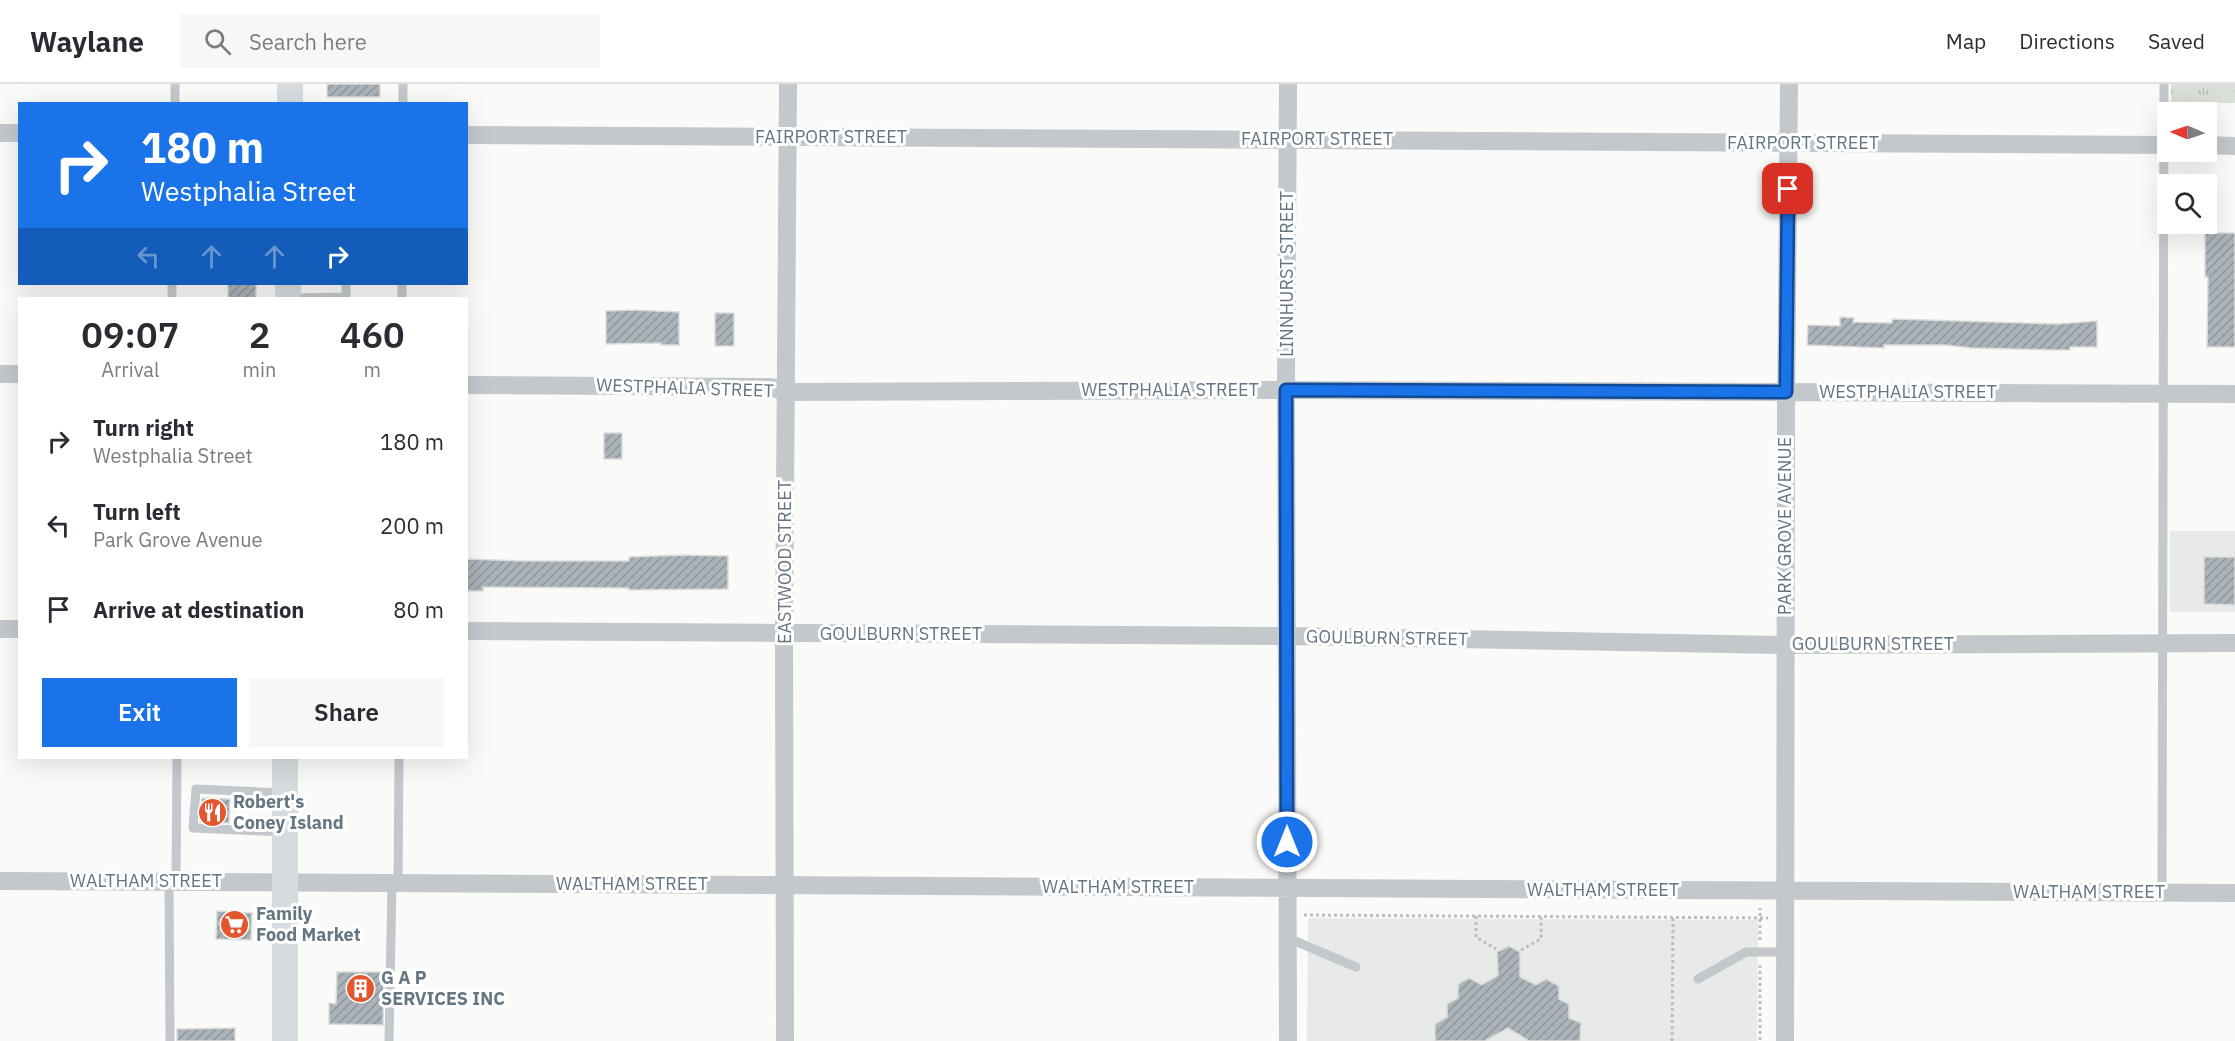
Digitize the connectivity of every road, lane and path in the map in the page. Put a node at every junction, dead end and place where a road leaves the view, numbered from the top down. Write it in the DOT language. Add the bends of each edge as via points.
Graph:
graph roads {
  1 [pos="175,84"];
  2 [pos="290,84"];
  3 [pos="403,84"];
  4 [pos="788,84"];
  5 [pos="1288,84"];
  6 [pos="1789,84"];
  7 [pos="2164,84"];
  8 [pos="175,102"];
  9 [pos="290,102"];
  10 [pos="403,102"];
  11 [pos="2165,102"];
  12 [pos="0,133"];
  13 [pos="18,133"];
  14 [pos="468,135"];
  15 [pos="788,137"];
  16 [pos="1288,139"];
  17 [pos="1789,143"];
  18 [pos="2157,145"];
  19 [pos="2217,145"];
  20 [pos="2235,146"];
  21 [pos="2166,162"];
  22 [pos="0,374"];
  23 [pos="18,374"];
  24 [pos="468,385"];
  25 [pos="1286,390"];
  26 [pos="785,392"];
  27 [pos="1786,392"];
  28 [pos="2163,393"];
  29 [pos="2235,394"];
  30 [pos="0,629"];
  31 [pos="18,629"];
  32 [pos="468,632"];
  33 [pos="784,634"];
  34 [pos="1287,636"];
  35 [pos="2162,643"];
  36 [pos="2235,643"];
  37 [pos="1785,645"];
  38 [pos="177,759"];
  39 [pos="285,759"];
  40 [pos="399,759"];
  41 [pos="286,793"];
  42 [pos="286,832"];
  43 [pos="0,881"];
  44 [pos="172,881"];
  45 [pos="286,882"];
  46 [pos="395,883"];
  47 [pos="785,885"];
  48 [pos="1287,888"];
  49 [pos="1785,891"];
  50 [pos="2162,893"];
  51 [pos="2235,893"];
  52 [pos="1287,912"];
  53 [pos="1476,916"];
  54 [pos="1541,917"];
  55 [pos="1673,917"];
  56 [pos="1785,918"];
  57 [pos="1288,938"];
  58 [pos="1496,949"];
  59 [pos="1521,950"];
  60 [pos="1785,952"];
  61 [pos="1356,967"];
  62 [pos="1698,979"];
  63 [pos="170,1041"];
  64 [pos="285,1041"];
  65 [pos="389,1041"];
  66 [pos="785,1041"];
  67 [pos="1288,1041"];
  68 [pos="1672,1041"];
  69 [pos="1785,1041"];
  1 -- 8 [label="lane"];
  2 -- 9 [label="street"];
  3 -- 10 [label="lane"];
  4 -- 15 [label="street, EASTWOOD STREET"];
  5 -- 16 [label="street, LINNHURST STREET"];
  6 -- 17 [label="street, PARK GROVE AVENUE"];
  7 -- 11 [label="lane"];
  12 -- 13 [label="street"];
  14 -- 15 [label="street, FAIRPORT STREET"];
  15 -- 16 [label="street, FAIRPORT STREET"];
  15 -- 26 [label="street, EASTWOOD STREET"];
  16 -- 17 [label="street, FAIRPORT STREET"];
  16 -- 25 [label="street, LINNHURST STREET"];
  17 -- 18 [label="street, FAIRPORT STREET"];
  17 -- 27 [label="street, PARK GROVE AVENUE"];
  19 -- 20 [label="street"];
  21 -- 28 [label="lane"];
  22 -- 23 [label="street"];
  24 -- 26 [label="street, WESTPHALIA STREET" via="771,387"];
  25 -- 26 [label="street, WESTPHALIA STREET"];
  25 -- 27 [label="street, WESTPHALIA STREET"];
  25 -- 34 [label="street, LINNHURST STREET"];
  26 -- 33 [label="street, EASTWOOD STREET"];
  27 -- 28 [label="street, WESTPHALIA STREET"];
  27 -- 37 [label="street, PARK GROVE AVENUE"];
  28 -- 29 [label="street, WESTPHALIA STREET"];
  28 -- 35 [label="lane"];
  30 -- 31 [label="street"];
  32 -- 33 [label="street, GOULBURN STREET"];
  33 -- 34 [label="street, GOULBURN STREET"];
  33 -- 47 [label="street, EASTWOOD STREET"];
  34 -- 37 [label="street, GOULBURN STREET"];
  34 -- 48 [label="street, LINNHURST STREET"];
  35 -- 36 [label="street, GOULBURN STREET"];
  35 -- 37 [label="street, GOULBURN STREET"];
  35 -- 50 [label="lane"];
  37 -- 49 [label="street, PARK GROVE AVENUE"];
  38 -- 44 [label="lane"];
  39 -- 41 [label="street"];
  40 -- 46 [label="lane"];
  41 -- 42 [label="street"];
  41 -- 42 [label="lane" via="196,789 193,828"];
  42 -- 45 [label="street"];
  43 -- 44 [label="street, WALTHAM STREET"];
  44 -- 45 [label="street, WALTHAM STREET"];
  44 -- 63 [label="lane"];
  45 -- 46 [label="street, WALTHAM STREET"];
  45 -- 64 [label="street"];
  46 -- 47 [label="street, WALTHAM STREET"];
  46 -- 65 [label="lane"];
  47 -- 48 [label="street, WALTHAM STREET"];
  47 -- 66 [label="street, EASTWOOD STREET"];
  48 -- 49 [label="street, WALTHAM STREET"];
  48 -- 52 [label="street, LINNHURST STREET"];
  49 -- 50 [label="street, WALTHAM STREET"];
  49 -- 56 [label="street, PARK GROVE AVENUE"];
  50 -- 51 [label="street, WALTHAM STREET"];
  52 -- 53 [label="path"];
  52 -- 57 [label="street, LINNHURST STREET"];
  53 -- 54 [label="path"];
  53 -- 58 [label="path" via="1476,937"];
  54 -- 55 [label="path"];
  54 -- 59 [label="path" via="1541,939"];
  55 -- 56 [label="path"];
  55 -- 68 [label="path"];
  56 -- 60 [label="street, PARK GROVE AVENUE"];
  57 -- 61 [label="lane"];
  57 -- 67 [label="street, LINNHURST STREET"];
  60 -- 62 [label="lane" via="1746,952"];
  60 -- 69 [label="street, PARK GROVE AVENUE"];
}
